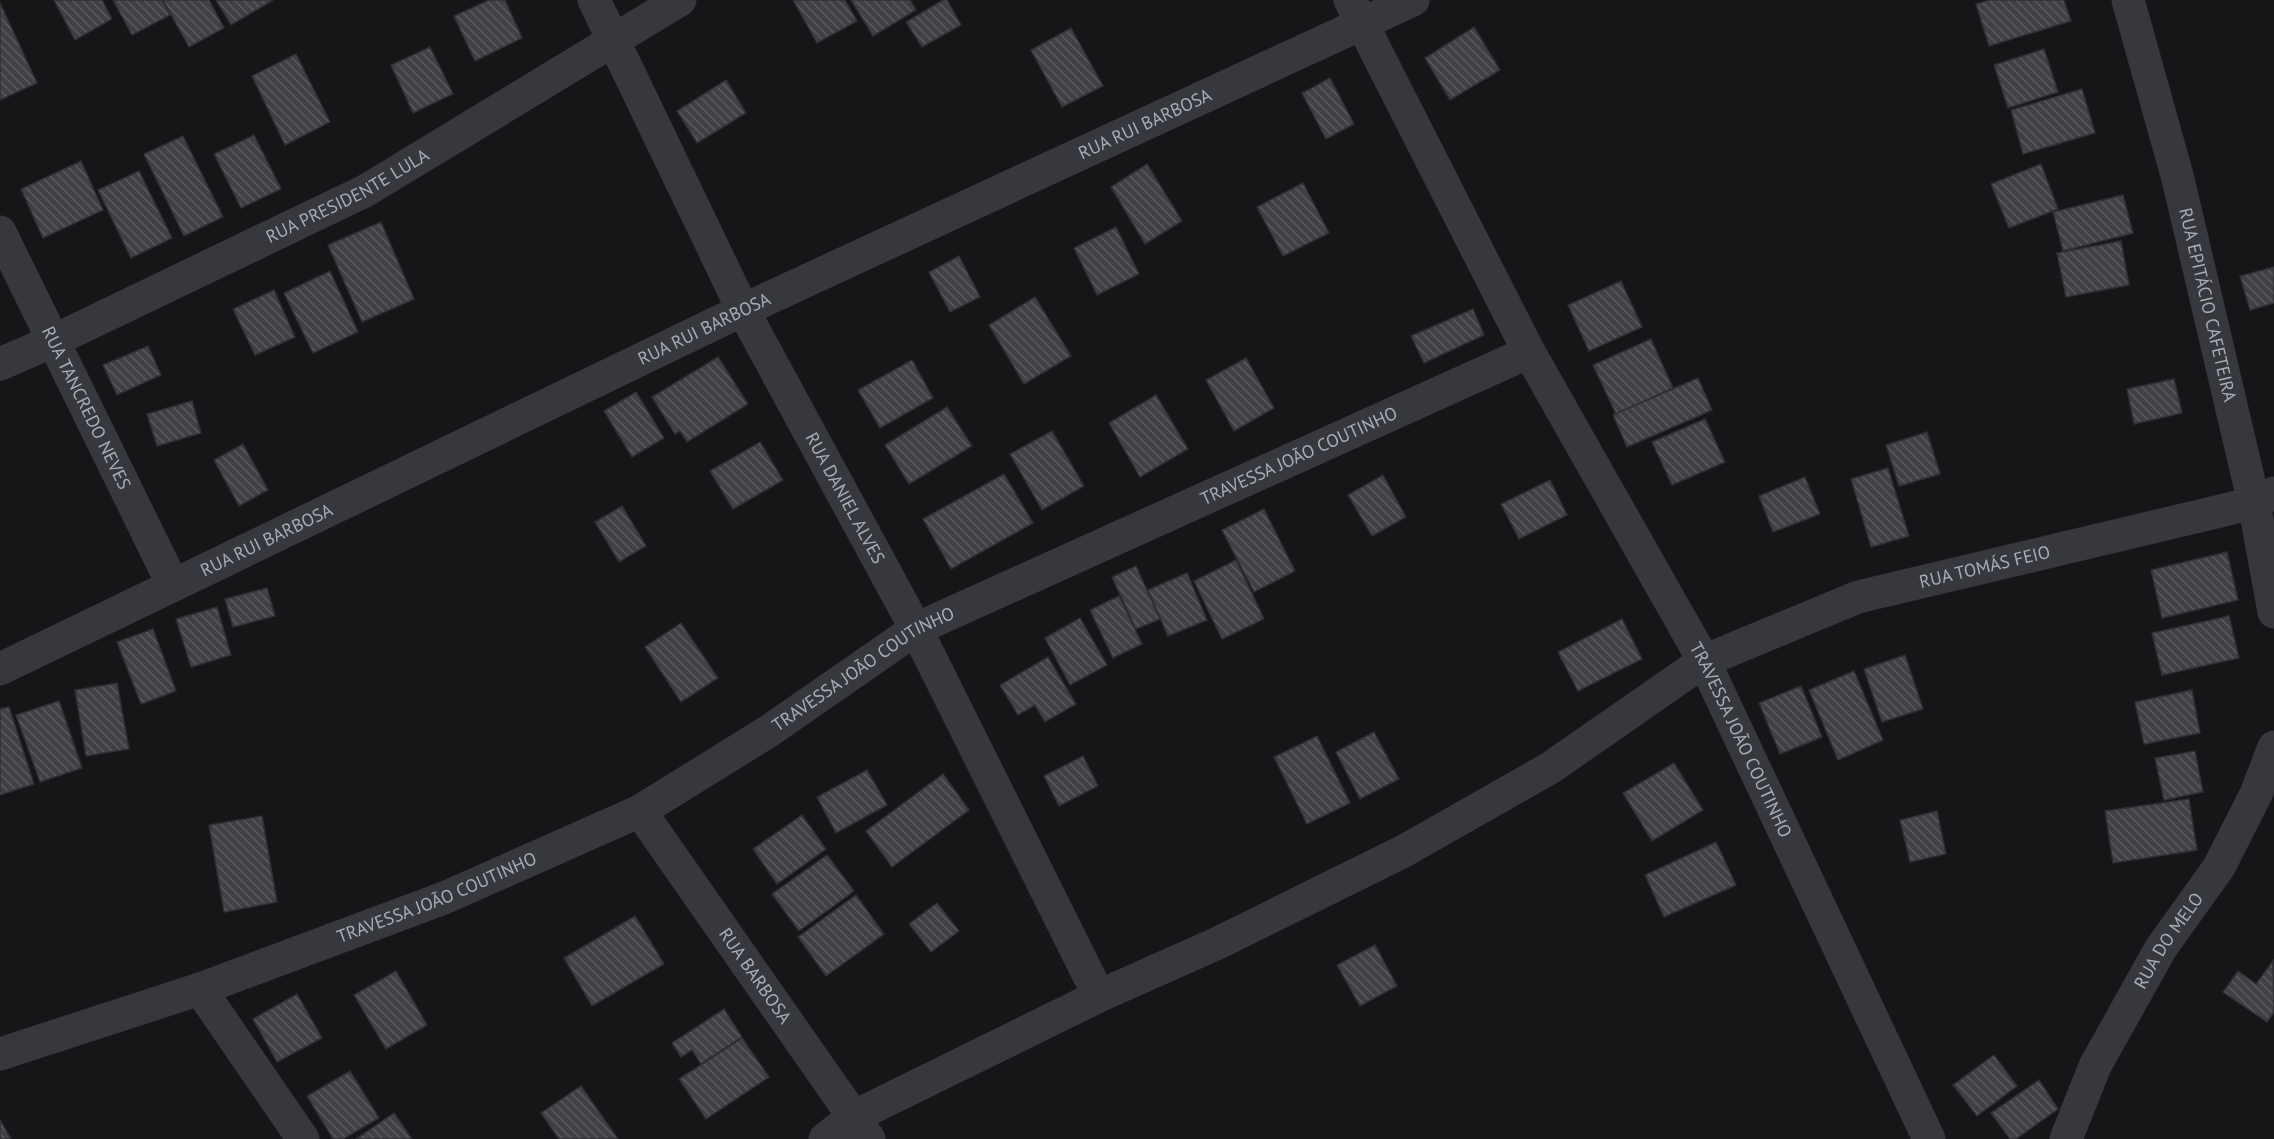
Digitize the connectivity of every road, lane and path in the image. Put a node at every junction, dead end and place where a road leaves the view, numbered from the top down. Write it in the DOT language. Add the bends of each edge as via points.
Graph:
graph roads {
  1 [pos="594,0"];
  2 [pos="680,0"];
  3 [pos="1413,0"];
  4 [pos="2128,0"];
  5 [pos="1357,11"];
  6 [pos="614,40"];
  7 [pos="0,232"];
  8 [pos="743,310"];
  9 [pos="53,341"];
  10 [pos="1529,352"];
  11 [pos="0,364"];
  12 [pos="2264,498"];
  13 [pos="173,585"];
  14 [pos="2274,612"];
  15 [pos="916,629"];
  16 [pos="1704,661"];
  17 [pos="0,669"];
  18 [pos="2274,747"];
  19 [pos="640,812"];
  20 [pos="200,989"];
  21 [pos="1099,996"];
  22 [pos="0,1054"];
  23 [pos="861,1128"];
  24 [pos="303,1139"];
  25 [pos="825,1139"];
  26 [pos="1929,1139"];
  27 [pos="2066,1139"];
  1 -- 6 [label="street, RUA DANIEL ALVES"];
  2 -- 6 [label="street, RUA PRESIDENTE LULA"];
  3 -- 5 [label="street, RUA RUI BARBOSA"];
  4 -- 12 [label="street, RUA EPITÁCIO CAFETEIRA"];
  5 -- 8 [label="street, RUA RUI BARBOSA"];
  5 -- 10 [label="street, TRAVESSA JOÃO COUTINHO"];
  6 -- 8 [label="street, RUA DANIEL ALVES"];
  6 -- 9 [label="street, RUA PRESIDENTE LULA" via="365,191"];
  7 -- 9 [label="street, RUA TANCREDO NEVES"];
  8 -- 13 [label="street, RUA RUI BARBOSA"];
  8 -- 15 [label="street, RUA DANIEL ALVES"];
  9 -- 11 [label="street, RUA PRESIDENTE LULA"];
  9 -- 13 [label="street, RUA TANCREDO NEVES"];
  10 -- 15 [label="street, TRAVESSA JOÃO COUTINHO"];
  10 -- 16 [label="street, TRAVESSA JOÃO COUTINHO"];
  12 -- 14 [label="street, RUA EPITÁCIO CAFETEIRA"];
  12 -- 16 [label="street, RUA TOMÁS FEIO" via="1858,597"];
  13 -- 17 [label="street, RUA RUI BARBOSA"];
  15 -- 19 [label="street, TRAVESSA JOÃO COUTINHO"];
  15 -- 21 [label="street, RUA DANIEL ALVES"];
  16 -- 21 [label="street, RUA TOMÁS FEIO" via="1550,768 1404,851 1218,943"];
  16 -- 26 [label="street, TRAVESSA JOÃO COUTINHO"];
  18 -- 27 [label="street, RUA DO MELO" via="2256,794 2219,867 2161,948 2095,1066"];
  19 -- 20 [label="street, TRAVESSA JOÃO COUTINHO" via="444,898"];
  19 -- 23 [label="street, RUA BARBOSA"];
  20 -- 22 [label="street, TRAVESSA JOÃO COUTINHO"];
  20 -- 24 [label="street"];
  21 -- 23 [label="street, RUA TOMÁS FEIO"];
  23 -- 25 [label="street"];
}
